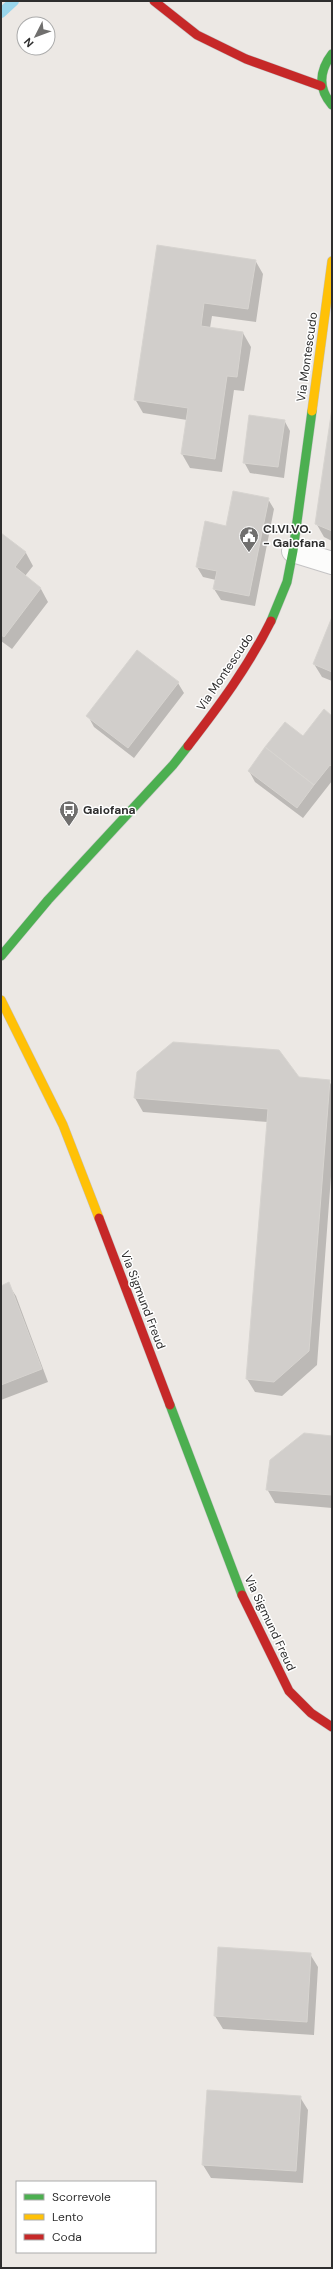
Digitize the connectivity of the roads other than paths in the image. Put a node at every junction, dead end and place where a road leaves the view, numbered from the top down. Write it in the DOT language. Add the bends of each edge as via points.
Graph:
graph roads {
  1 [pos="154,1"];
  2 [pos="332,54"];
  3 [pos="321,86"];
  4 [pos="332,105"];
  5 [pos="332,261"];
  6 [pos="293,551"];
  7 [pos="332,563"];
  8 [pos="1,956"];
  9 [pos="1,1000"];
  10 [pos="332,1728"];
  1 -- 3 [label="street" via="197,34 232,52"];
  2 -- 3 [label="street" via="324,63"];
  3 -- 4 [label="street"];
  5 -- 6 [label="street, Via Montescudo"];
  6 -- 7 [label="street"];
  6 -- 8 [label="street, Via Montescudo" via="287,582 274,616 254,655 230,691 173,764 48,900"];
  9 -- 10 [label="street, Via Sigmund Freud" via="64,1124 248,1610 289,1691 311,1713"];
}
